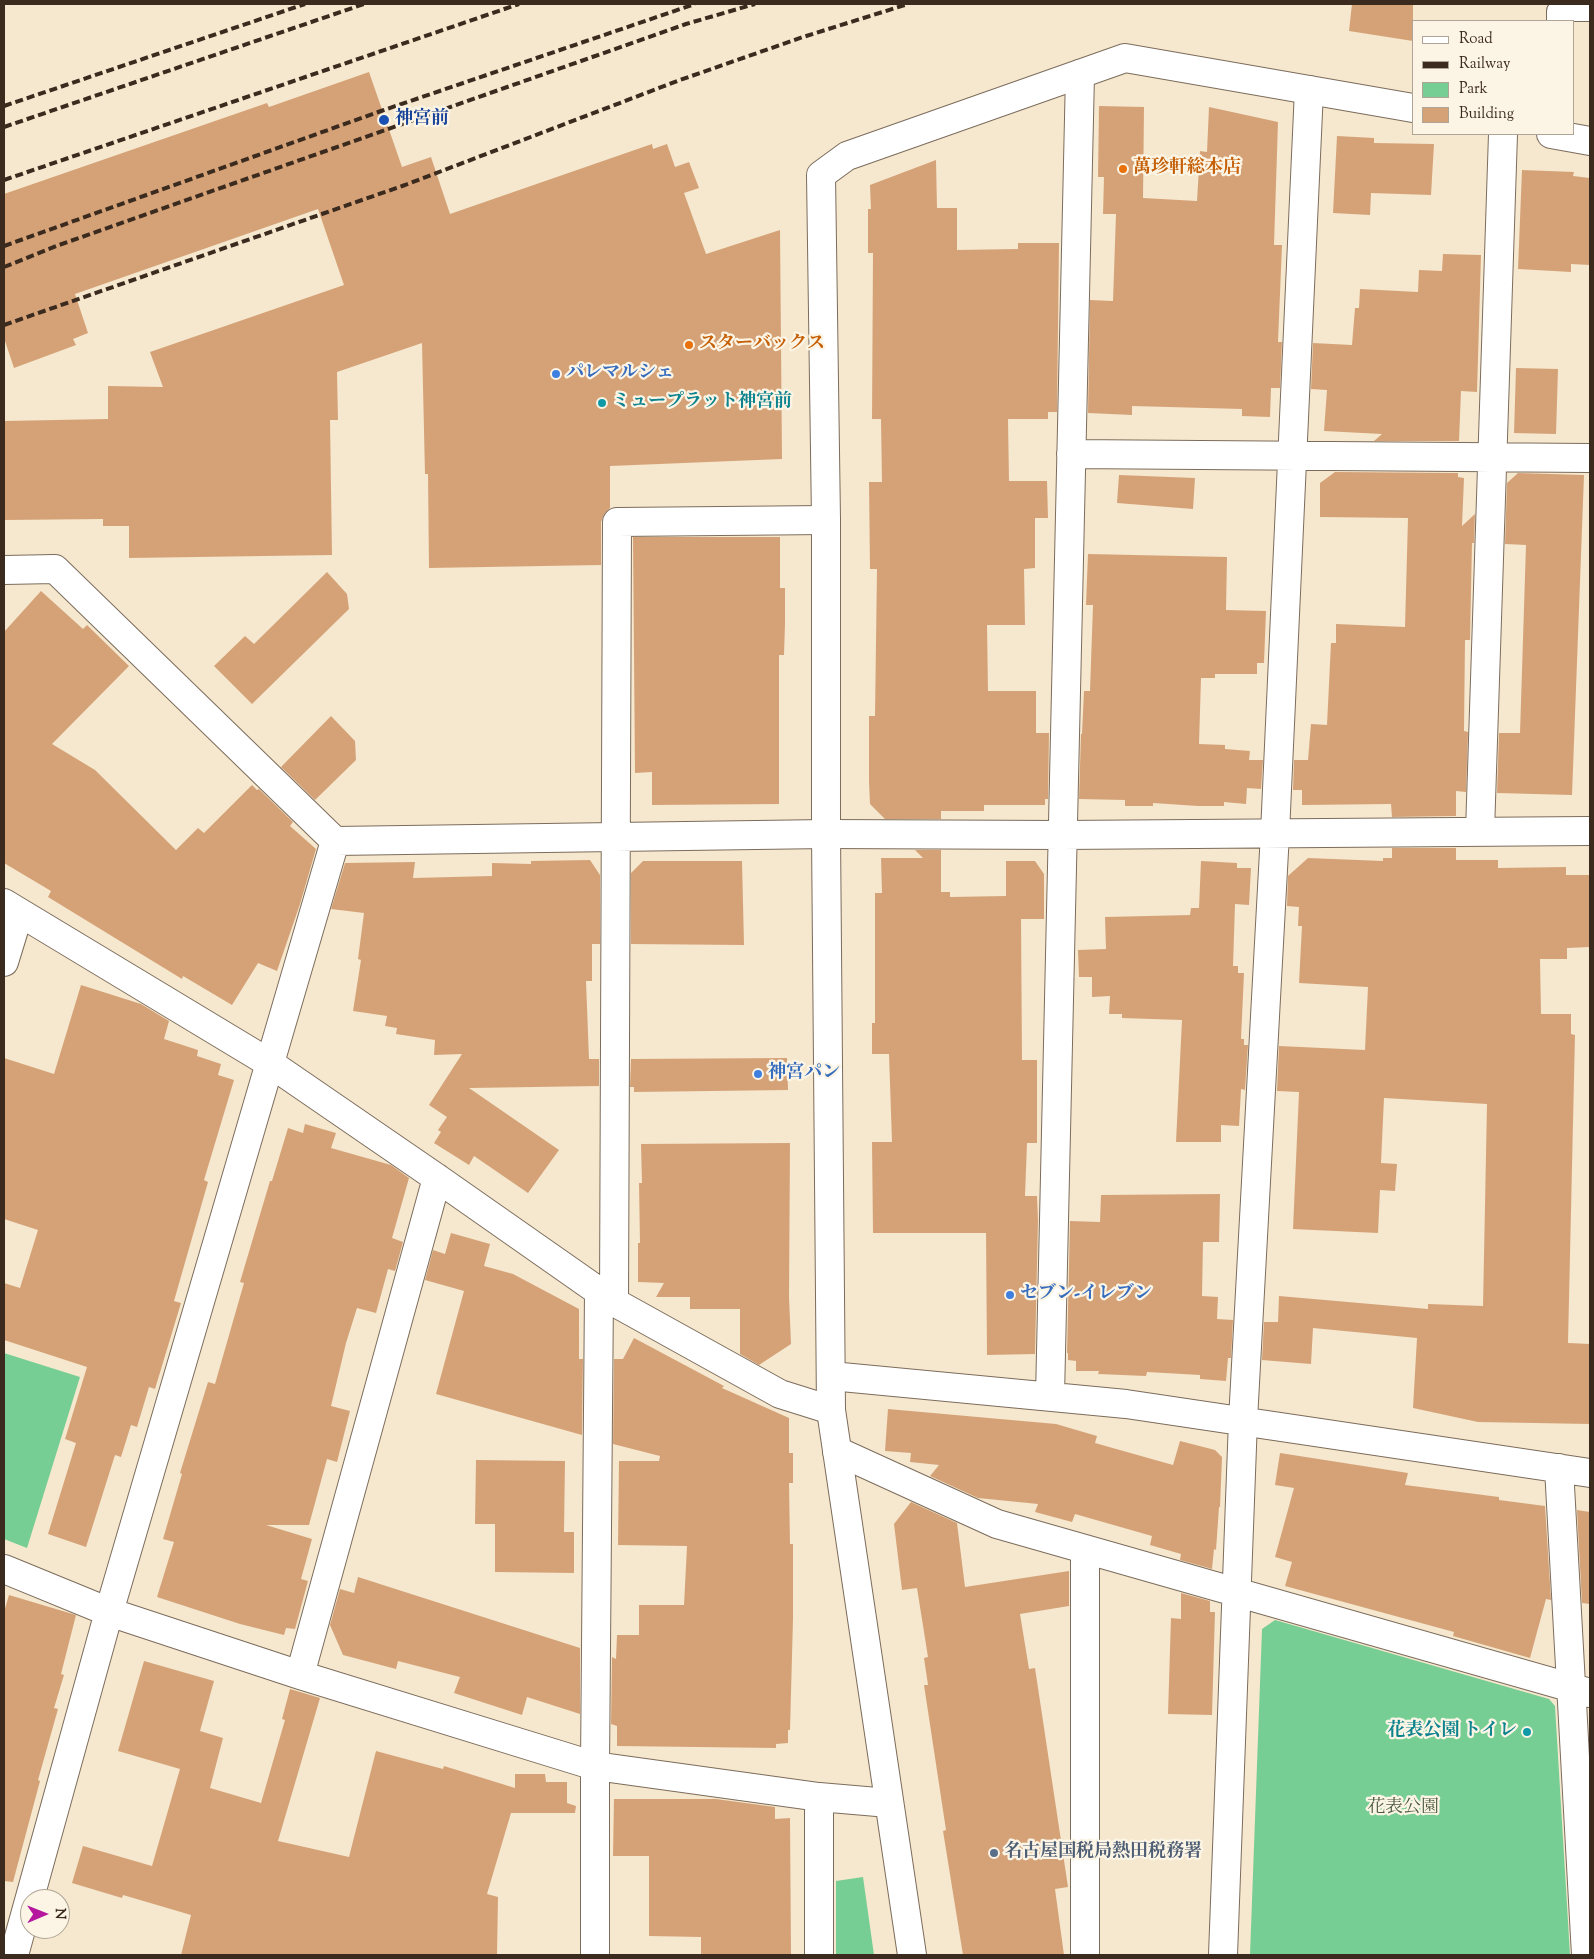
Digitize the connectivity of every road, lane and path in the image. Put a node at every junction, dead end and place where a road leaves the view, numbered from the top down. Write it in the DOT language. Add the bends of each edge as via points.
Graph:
graph roads {
  1 [pos="1590,11"];
  2 [pos="1558,20"];
  3 [pos="1080,74"];
  4 [pos="1309,90"];
  5 [pos="1412,108"];
  6 [pos="1503,135"];
  7 [pos="1561,135"];
  8 [pos="1590,141"];
  9 [pos="1071,454"];
  10 [pos="1292,456"];
  11 [pos="1491,457"];
  12 [pos="1590,458"];
  13 [pos="826,520"];
  14 [pos="4,570"];
  15 [pos="1480,831"];
  16 [pos="1590,831"];
  17 [pos="1275,833"];
  18 [pos="826,834"];
  19 [pos="1062,835"];
  20 [pos="615,837"];
  21 [pos="335,841"];
  22 [pos="12,908"];
  23 [pos="4,962"];
  24 [pos="271,1064"];
  25 [pos="437,1178"];
  26 [pos="607,1297"];
  27 [pos="831,1376"];
  28 [pos="1050,1396"];
  29 [pos="831,1410"];
  30 [pos="1243,1420"];
  31 [pos="838,1451"];
  32 [pos="1559,1468"];
  33 [pos="1590,1473"];
  34 [pos="1085,1549"];
  35 [pos="4,1569"];
  36 [pos="1237,1593"];
  37 [pos="109,1612"];
  38 [pos="300,1675"];
  39 [pos="1581,1690"];
  40 [pos="595,1766"];
  41 [pos="819,1797"];
  42 [pos="889,1803"];
  43 [pos="14,1955"];
  44 [pos="595,1955"];
  45 [pos="819,1955"];
  46 [pos="912,1955"];
  47 [pos="1085,1955"];
  48 [pos="1223,1955"];
  49 [pos="1586,1955"];
  1 -- 2 [label="lane" via="1558,11"];
  3 -- 4 [label="street" via="1125,58"];
  3 -- 9 [label="street"];
  3 -- 13 [label="street" via="847,156 821,175"];
  4 -- 5 [label="street"];
  4 -- 10 [label="street"];
  6 -- 11 [label="street"];
  7 -- 8 [label="street"];
  9 -- 10 [label="street"];
  9 -- 19 [label="street"];
  10 -- 11 [label="street"];
  10 -- 17 [label="street"];
  11 -- 12 [label="street"];
  11 -- 15 [label="street"];
  13 -- 18 [label="street"];
  13 -- 20 [label="street" via="617,522"];
  14 -- 21 [label="street" via="55,569"];
  15 -- 16 [label="street"];
  15 -- 17 [label="street"];
  17 -- 19 [label="street"];
  17 -- 30 [label="street"];
  18 -- 19 [label="street"];
  18 -- 20 [label="street"];
  18 -- 27 [label="street"];
  19 -- 28 [label="street"];
  20 -- 21 [label="street"];
  20 -- 26 [label="street"];
  21 -- 24 [label="street"];
  22 -- 23 [label="street"];
  22 -- 24 [label="street"];
  24 -- 25 [label="street"];
  24 -- 37 [label="street"];
  25 -- 26 [label="street"];
  25 -- 38 [label="street"];
  26 -- 29 [label="street" via="780,1394"];
  26 -- 40 [label="street"];
  27 -- 28 [label="street"];
  27 -- 29 [label="street"];
  28 -- 30 [label="street"];
  29 -- 31 [label="street"];
  30 -- 32 [label="street"];
  30 -- 36 [label="street"];
  31 -- 34 [label="street" via="997,1524"];
  31 -- 42 [label="street"];
  32 -- 33 [label="street"];
  32 -- 39 [label="street"];
  34 -- 36 [label="street"];
  34 -- 47 [label="street"];
  35 -- 37 [label="street"];
  36 -- 39 [label="street"];
  36 -- 48 [label="street"];
  37 -- 38 [label="street"];
  37 -- 43 [label="street"];
  38 -- 40 [label="street"];
  39 -- 49 [label="street"];
  40 -- 41 [label="street"];
  40 -- 44 [label="street"];
  41 -- 42 [label="street"];
  41 -- 45 [label="street"];
  42 -- 46 [label="street"];
}
